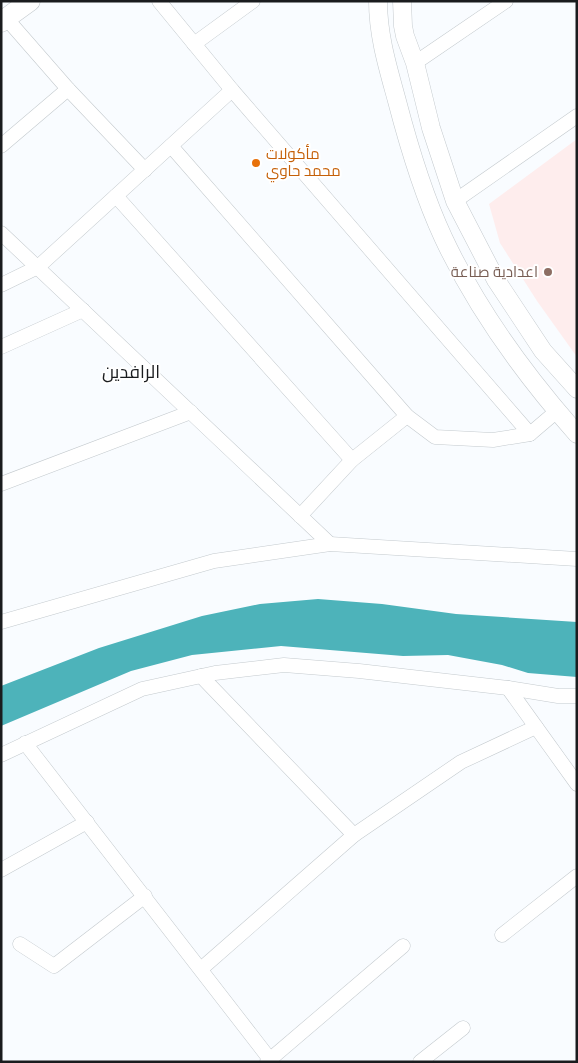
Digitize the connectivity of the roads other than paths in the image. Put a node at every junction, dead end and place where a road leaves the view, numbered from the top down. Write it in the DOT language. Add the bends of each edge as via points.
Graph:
graph roads {
  1 [pos="30,1"];
  2 [pos="159,1"];
  3 [pos="253,1"];
  4 [pos="378,1"];
  5 [pos="402,1"];
  6 [pos="506,1"];
  7 [pos="4,20"];
  8 [pos="194,44"];
  9 [pos="414,64"];
  10 [pos="68,89"];
  11 [pos="232,90"];
  12 [pos="577,116"];
  13 [pos="1,146"];
  14 [pos="171,146"];
  15 [pos="145,170"];
  16 [pos="116,196"];
  17 [pos="455,201"];
  18 [pos="1,233"];
  19 [pos="38,267"];
  20 [pos="1,285"];
  21 [pos="84,310"];
  22 [pos="1,348"];
  23 [pos="577,389"];
  24 [pos="556,411"];
  25 [pos="191,412"];
  26 [pos="407,416"];
  27 [pos="530,434"];
  28 [pos="577,434"];
  29 [pos="352,460"];
  30 [pos="1,484"];
  31 [pos="300,516"];
  32 [pos="330,544"];
  33 [pos="577,559"];
  34 [pos="1,622"];
  35 [pos="201,676"];
  36 [pos="508,688"];
  37 [pos="577,696"];
  38 [pos="536,727"];
  39 [pos="25,744"];
  40 [pos="1,755"];
  41 [pos="577,784"];
  42 [pos="87,822"];
  43 [pos="354,835"];
  44 [pos="1,870"];
  45 [pos="577,876"];
  46 [pos="145,896"];
  47 [pos="502,935"];
  48 [pos="20,944"];
  49 [pos="403,946"];
  50 [pos="201,969"];
  51 [pos="463,1028"];
  52 [pos="270,1061"];
  53 [pos="420,1062"];
  1 -- 7 [label="main road"];
  2 -- 8 [label="street"];
  3 -- 8 [label="street"];
  4 -- 24 [label="street" via="378,24 399,111 419,178 443,238 494,329"];
  5 -- 9 [label="street" via="403,26"];
  6 -- 9 [label="street"];
  7 -- 10 [label="street"];
  8 -- 11 [label="street"];
  9 -- 17 [label="street"];
  10 -- 13 [label="street"];
  10 -- 15 [label="street"];
  11 -- 14 [label="street"];
  11 -- 27 [label="street"];
  12 -- 17 [label="street"];
  14 -- 15 [label="street"];
  14 -- 26 [label="street"];
  15 -- 16 [label="street"];
  16 -- 19 [label="street"];
  16 -- 29 [label="street"];
  17 -- 23 [label="street" via="496,280 544,351"];
  18 -- 19 [label="street"];
  19 -- 20 [label="street"];
  19 -- 21 [label="street"];
  21 -- 22 [label="street"];
  21 -- 25 [label="street"];
  24 -- 27 [label="street"];
  24 -- 28 [label="street"];
  25 -- 30 [label="street"];
  25 -- 31 [label="street"];
  26 -- 27 [label="street" via="435,437 493,440"];
  26 -- 29 [label="street"];
  29 -- 31 [label="street"];
  31 -- 32 [label="street"];
  32 -- 33 [label="street"];
  32 -- 34 [label="street" via="214,561"];
  35 -- 36 [label="street" via="284,666"];
  35 -- 39 [label="street" via="142,689"];
  35 -- 43 [label="street"];
  36 -- 37 [label="street"];
  36 -- 38 [label="street"];
  38 -- 41 [label="street"];
  38 -- 43 [label="street" via="462,762"];
  39 -- 40 [label="street"];
  39 -- 42 [label="street"];
  42 -- 44 [label="street"];
  42 -- 46 [label="street"];
  43 -- 50 [label="street"];
  45 -- 47 [label="street"];
  46 -- 48 [label="street" via="54,966"];
  46 -- 50 [label="street"];
  49 -- 52 [label="street"];
  50 -- 52 [label="street"];
  51 -- 53 [label="street"];
}
